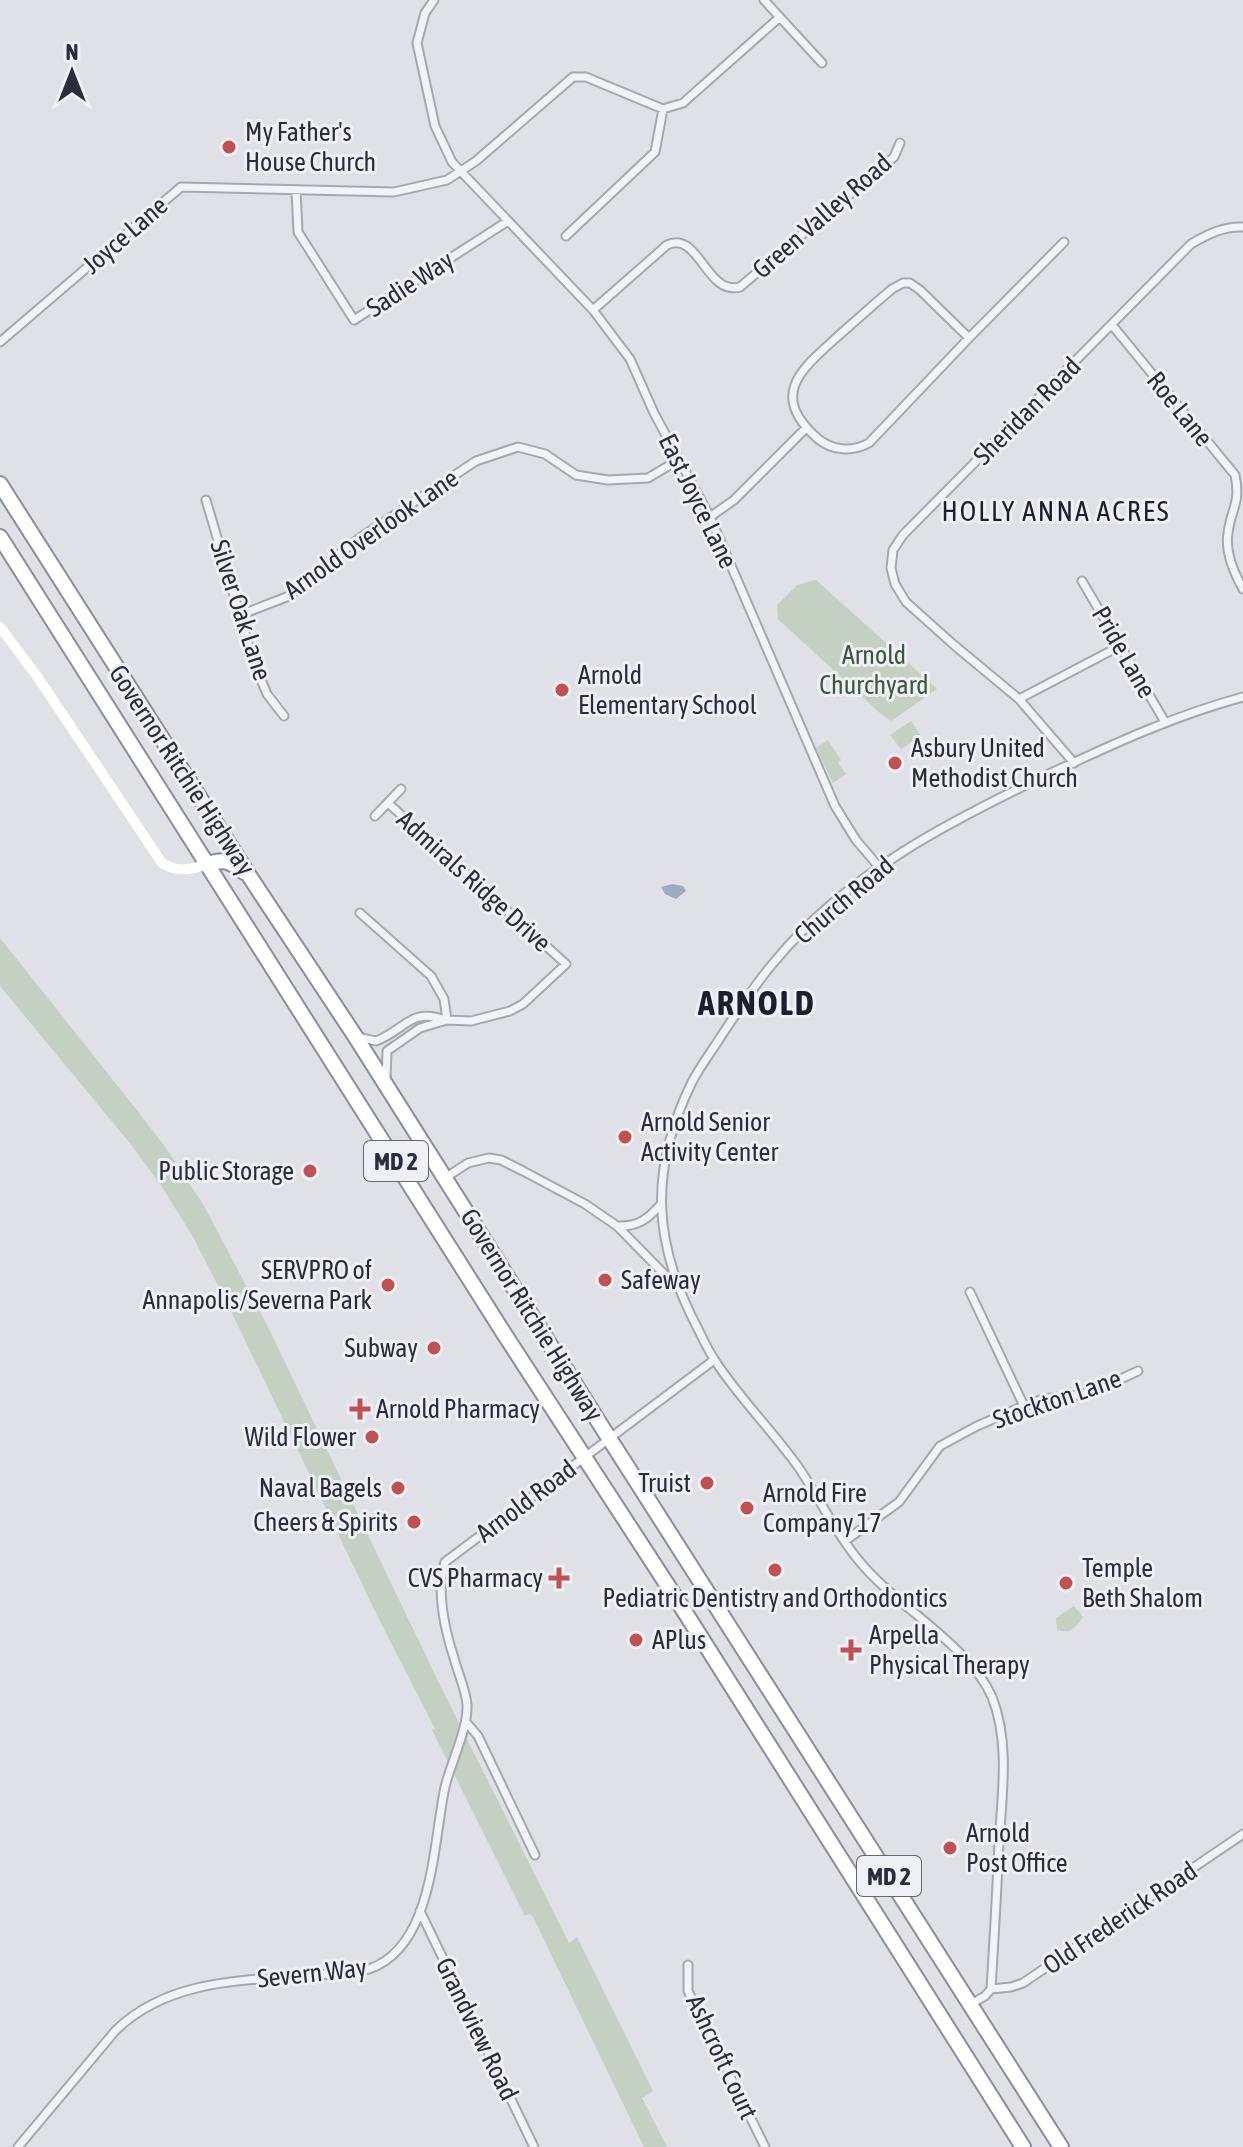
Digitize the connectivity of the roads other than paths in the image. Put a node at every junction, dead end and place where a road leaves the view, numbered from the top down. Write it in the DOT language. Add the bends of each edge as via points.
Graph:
graph roads {
  1 [pos="434,0"];
  2 [pos="764,0"];
  3 [pos="780,17"];
  4 [pos="822,63"];
  5 [pos="663,109"];
  6 [pos="900,143"];
  7 [pos="460,172"];
  8 [pos="296,190"];
  9 [pos="508,221"];
  10 [pos="1243,227"];
  11 [pos="566,236"];
  12 [pos="1064,242"];
  13 [pos="593,310"];
  14 [pos="1112,325"];
  15 [pos="969,338"];
  16 [pos="0,342"];
  17 [pos="806,428"];
  18 [pos="680,459"];
  19 [pos="1243,470"];
  20 [pos="1235,475"];
  21 [pos="0,484"];
  22 [pos="206,500"];
  23 [pos="710,517"];
  24 [pos="0,537"];
  25 [pos="1082,581"];
  26 [pos="1243,589"];
  27 [pos="240,615"];
  28 [pos="0,627"];
  29 [pos="1120,646"];
  30 [pos="1243,697"];
  31 [pos="1019,699"];
  32 [pos="284,716"];
  33 [pos="1165,722"];
  34 [pos="1074,763"];
  35 [pos="401,789"];
  36 [pos="388,803"];
  37 [pos="375,816"];
  38 [pos="208,864"];
  39 [pos="879,867"];
  40 [pos="248,874"];
  41 [pos="360,913"];
  42 [pos="447,1020"];
  43 [pos="355,1036"];
  44 [pos="386,1085"];
  45 [pos="445,1178"];
  46 [pos="661,1204"];
  47 [pos="617,1226"];
  48 [pos="677,1288"];
  49 [pos="970,1292"];
  50 [pos="714,1360"];
  51 [pos="1138,1371"];
  52 [pos="1024,1406"];
  53 [pos="609,1438"];
  54 [pos="584,1458"];
  55 [pos="845,1541"];
  56 [pos="443,1600"];
  57 [pos="466,1722"];
  58 [pos="1243,1834"];
  59 [pos="535,1855"];
  60 [pos="420,1911"];
  61 [pos="688,1965"];
  62 [pos="991,1989"];
  63 [pos="971,2004"];
  64 [pos="18,2147"];
  65 [pos="534,2147"];
  66 [pos="765,2147"];
  67 [pos="1023,2147"];
  68 [pos="1061,2147"];
  1 -- 7 [label="street, East Joyce Lane" via="417,43 435,126"];
  2 -- 3 [label="street"];
  3 -- 4 [label="street"];
  3 -- 5 [label="street" via="683,103"];
  5 -- 7 [label="street, Joyce Lane" via="586,77 573,77"];
  5 -- 11 [label="street" via="655,152"];
  6 -- 13 [label="street, Green Valley Road" via="894,157 740,287 723,286 686,245 674,242"];
  7 -- 8 [label="street, Joyce Lane" via="394,192"];
  7 -- 9 [label="street, East Joyce Lane"];
  8 -- 9 [label="street, Sadie Way" via="298,232 354,320"];
  8 -- 16 [label="street, Joyce Lane" via="181,187"];
  9 -- 13 [label="street, East Joyce Lane"];
  10 -- 14 [label="street, Sheridan Road" via="1218,230 1191,244"];
  12 -- 15 [label="street"];
  13 -- 18 [label="street, East Joyce Lane" via="630,359"];
  14 -- 20 [label="street, Roe Lane"];
  14 -- 31 [label="street, Sheridan Road" via="893,550 895,584 906,602"];
  15 -- 17 [label="street" via="869,443 831,447"];
  15 -- 17 [label="street" via="915,286 898,285 800,373 793,400"];
  17 -- 23 [label="street"];
  18 -- 23 [label="street, East Joyce Lane"];
  18 -- 27 [label="street, Arnold Overlook Lane" via="648,478 608,480 576,475 545,454 518,447 476,461 361,537 289,596"];
  19 -- 20 [label="street"];
  20 -- 26 [label="street" via="1237,500 1228,548"];
  21 -- 40 [label="highway, Governor Ritchie Highway / MD 2"];
  22 -- 27 [label="street, Silver Oak Lane"];
  23 -- 39 [label="street, East Joyce Lane" via="835,806"];
  24 -- 38 [label="highway, Governor Ritchie Highway / MD 2"];
  25 -- 29 [label="street, Pride Lane"];
  27 -- 32 [label="street, Silver Oak Lane" via="267,694"];
  28 -- 38 [label="street" via="162,863 180,870"];
  29 -- 31 [label="street"];
  29 -- 33 [label="street, Pride Lane"];
  30 -- 33 [label="street, Church Road"];
  31 -- 34 [label="street, Sheridan Road"];
  33 -- 34 [label="street, Church Road"];
  34 -- 39 [label="street, Church Road" via="967,814"];
  35 -- 36 [label="street, Admirals Ridge Drive"];
  36 -- 37 [label="street, Admirals Ridge Drive"];
  36 -- 42 [label="street, Admirals Ridge Drive" via="566,964 510,1011 471,1021"];
  38 -- 40 [label="highway" via="229,862"];
  38 -- 54 [label="highway, Governor Ritchie Highway / MD 2"];
  39 -- 46 [label="street, Church Road" via="828,907 775,961 693,1079 672,1131"];
  40 -- 43 [label="highway, Governor Ritchie Highway / MD 2"];
  41 -- 42 [label="street" via="431,976 444,999"];
  42 -- 43 [label="street, Admirals Ridge Drive" via="426,1015 376,1041"];
  42 -- 44 [label="street, Admirals Ridge Drive" via="420,1028 387,1051"];
  43 -- 44 [label="highway, Governor Ritchie Highway / MD 2"];
  44 -- 45 [label="highway, Governor Ritchie Highway / MD 2"];
  45 -- 47 [label="street" via="468,1163 501,1160"];
  45 -- 53 [label="highway, Governor Ritchie Highway / MD 2"];
  46 -- 47 [label="street" via="641,1223"];
  46 -- 48 [label="street, Church Road"];
  47 -- 48 [label="street"];
  48 -- 50 [label="street"];
  49 -- 52 [label="street"];
  50 -- 53 [label="street, Arnold Road"];
  50 -- 55 [label="street" via="798,1467"];
  51 -- 52 [label="street, Stockton Lane" via="1101,1388"];
  52 -- 55 [label="street, Stockton Lane" via="940,1446 899,1502"];
  53 -- 54 [label="street, Arnold Road"];
  53 -- 63 [label="highway, Governor Ritchie Highway / MD 2"];
  54 -- 56 [label="street, Arnold Road" via="449,1558 443,1570"];
  54 -- 67 [label="highway, Governor Ritchie Highway / MD 2"];
  55 -- 62 [label="street" via="879,1582 966,1660 987,1686 995,1707 1003,1774"];
  56 -- 57 [label="street, Severn Way" via="467,1700"];
  57 -- 59 [label="street" via="478,1736"];
  57 -- 60 [label="street, Severn Way" via="445,1790"];
  58 -- 62 [label="street, Old Frederick Road" via="1023,1983"];
  60 -- 64 [label="street, Severn Way" via="401,1947 378,1966 208,1986 144,2007 116,2030"];
  60 -- 65 [label="street, Grandview Road"];
  61 -- 66 [label="street, Ashcroft Court" via="688,1991"];
  62 -- 63 [label="street"];
  63 -- 68 [label="highway, Governor Ritchie Highway / MD 2"];
}
